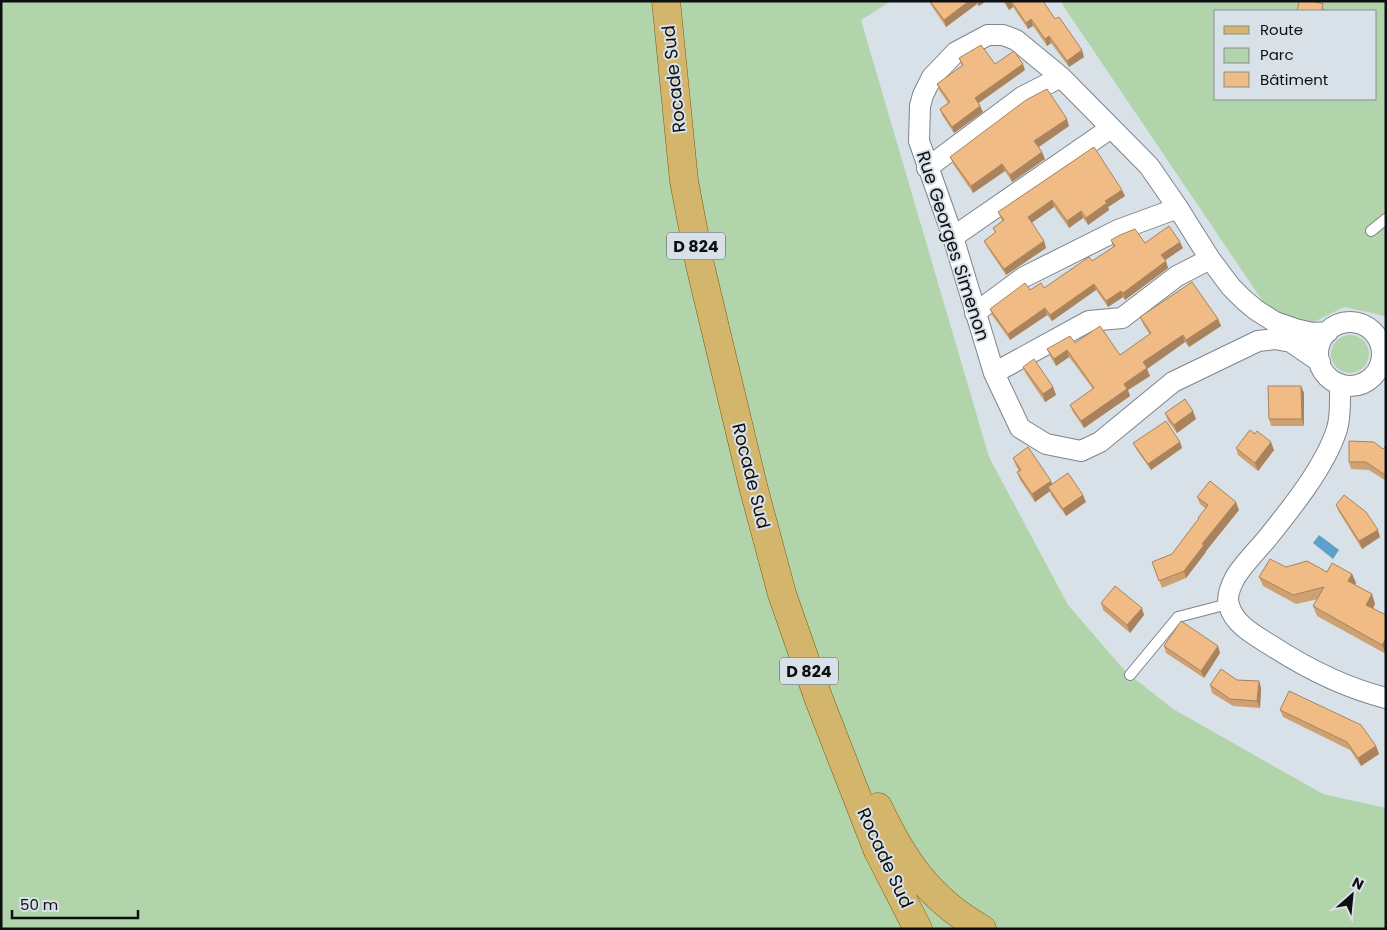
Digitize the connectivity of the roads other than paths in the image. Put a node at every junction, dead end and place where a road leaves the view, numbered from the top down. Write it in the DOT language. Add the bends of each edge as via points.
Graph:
graph roads {
  1 [pos="666,1"];
  2 [pos="1061,77"];
  3 [pos="1111,128"];
  4 [pos="927,168"];
  5 [pos="1178,208"];
  6 [pos="1386,219"];
  7 [pos="1371,231"];
  8 [pos="953,237"];
  9 [pos="1210,259"];
  10 [pos="975,313"];
  11 [pos="1377,330"];
  12 [pos="1328,332"];
  13 [pos="1320,362"];
  14 [pos="1383,364"];
  15 [pos="994,373"];
  16 [pos="1340,384"];
  17 [pos="753,486"];
  18 [pos="1228,604"];
  19 [pos="1130,675"];
  20 [pos="1386,698"];
  21 [pos="878,851"];
  22 [pos="911,929"];
  23 [pos="918,929"];
  24 [pos="982,929"];
  1 -- 17 [label="main road, Rocade Sud / D 824" via="684,181 700,265"];
  2 -- 3 [label="street, Rue Georges Simenon"];
  2 -- 4 [label="street" via="1022,97"];
  2 -- 4 [label="street, Rue Georges Simenon" via="1016,40 1003,35 988,35 956,52 938,70 920,106 919,141"];
  3 -- 5 [label="street, Rue Georges Simenon" via="1149,166"];
  3 -- 8 [label="street"];
  4 -- 8 [label="street, Rue Georges Simenon"];
  5 -- 9 [label="street, Rue Georges Simenon"];
  5 -- 10 [label="street" via="1118,230 1024,277"];
  6 -- 7 [label="lane"];
  8 -- 10 [label="street, Rue Georges Simenon"];
  9 -- 12 [label="street, Rue Georges Simenon" via="1231,287 1274,322 1312,333"];
  9 -- 15 [label="street" via="1177,276 1122,318 1090,322"];
  10 -- 15 [label="street, Rue Georges Simenon"];
  11 -- 12 [label="street" via="1350,322"];
  11 -- 14 [label="street"];
  12 -- 13 [label="street" via="1319,349"];
  13 -- 15 [label="street, Rue Georges Simenon" via="1291,342 1275,339 1258,341 1174,382 1100,442 1081,450 1046,444 1020,428"];
  13 -- 16 [label="street" via="1327,375"];
  14 -- 16 [label="street" via="1367,381 1349,386"];
  16 -- 18 [label="street" via="1338,428 1326,454 1312,478 1237,574"];
  17 -- 21 [label="main road, Rocade Sud / D 824" via="782,594 818,698"];
  17 -- 24 [label="main road" via="868,786 897,846 941,900"];
  18 -- 19 [label="lane" via="1178,617"];
  18 -- 20 [label="street" via="1243,626 1278,650 1309,668 1368,694"];
  21 -- 22 [label="main road"];
  21 -- 23 [label="main road, Rocade Sud / D 824"];
}
